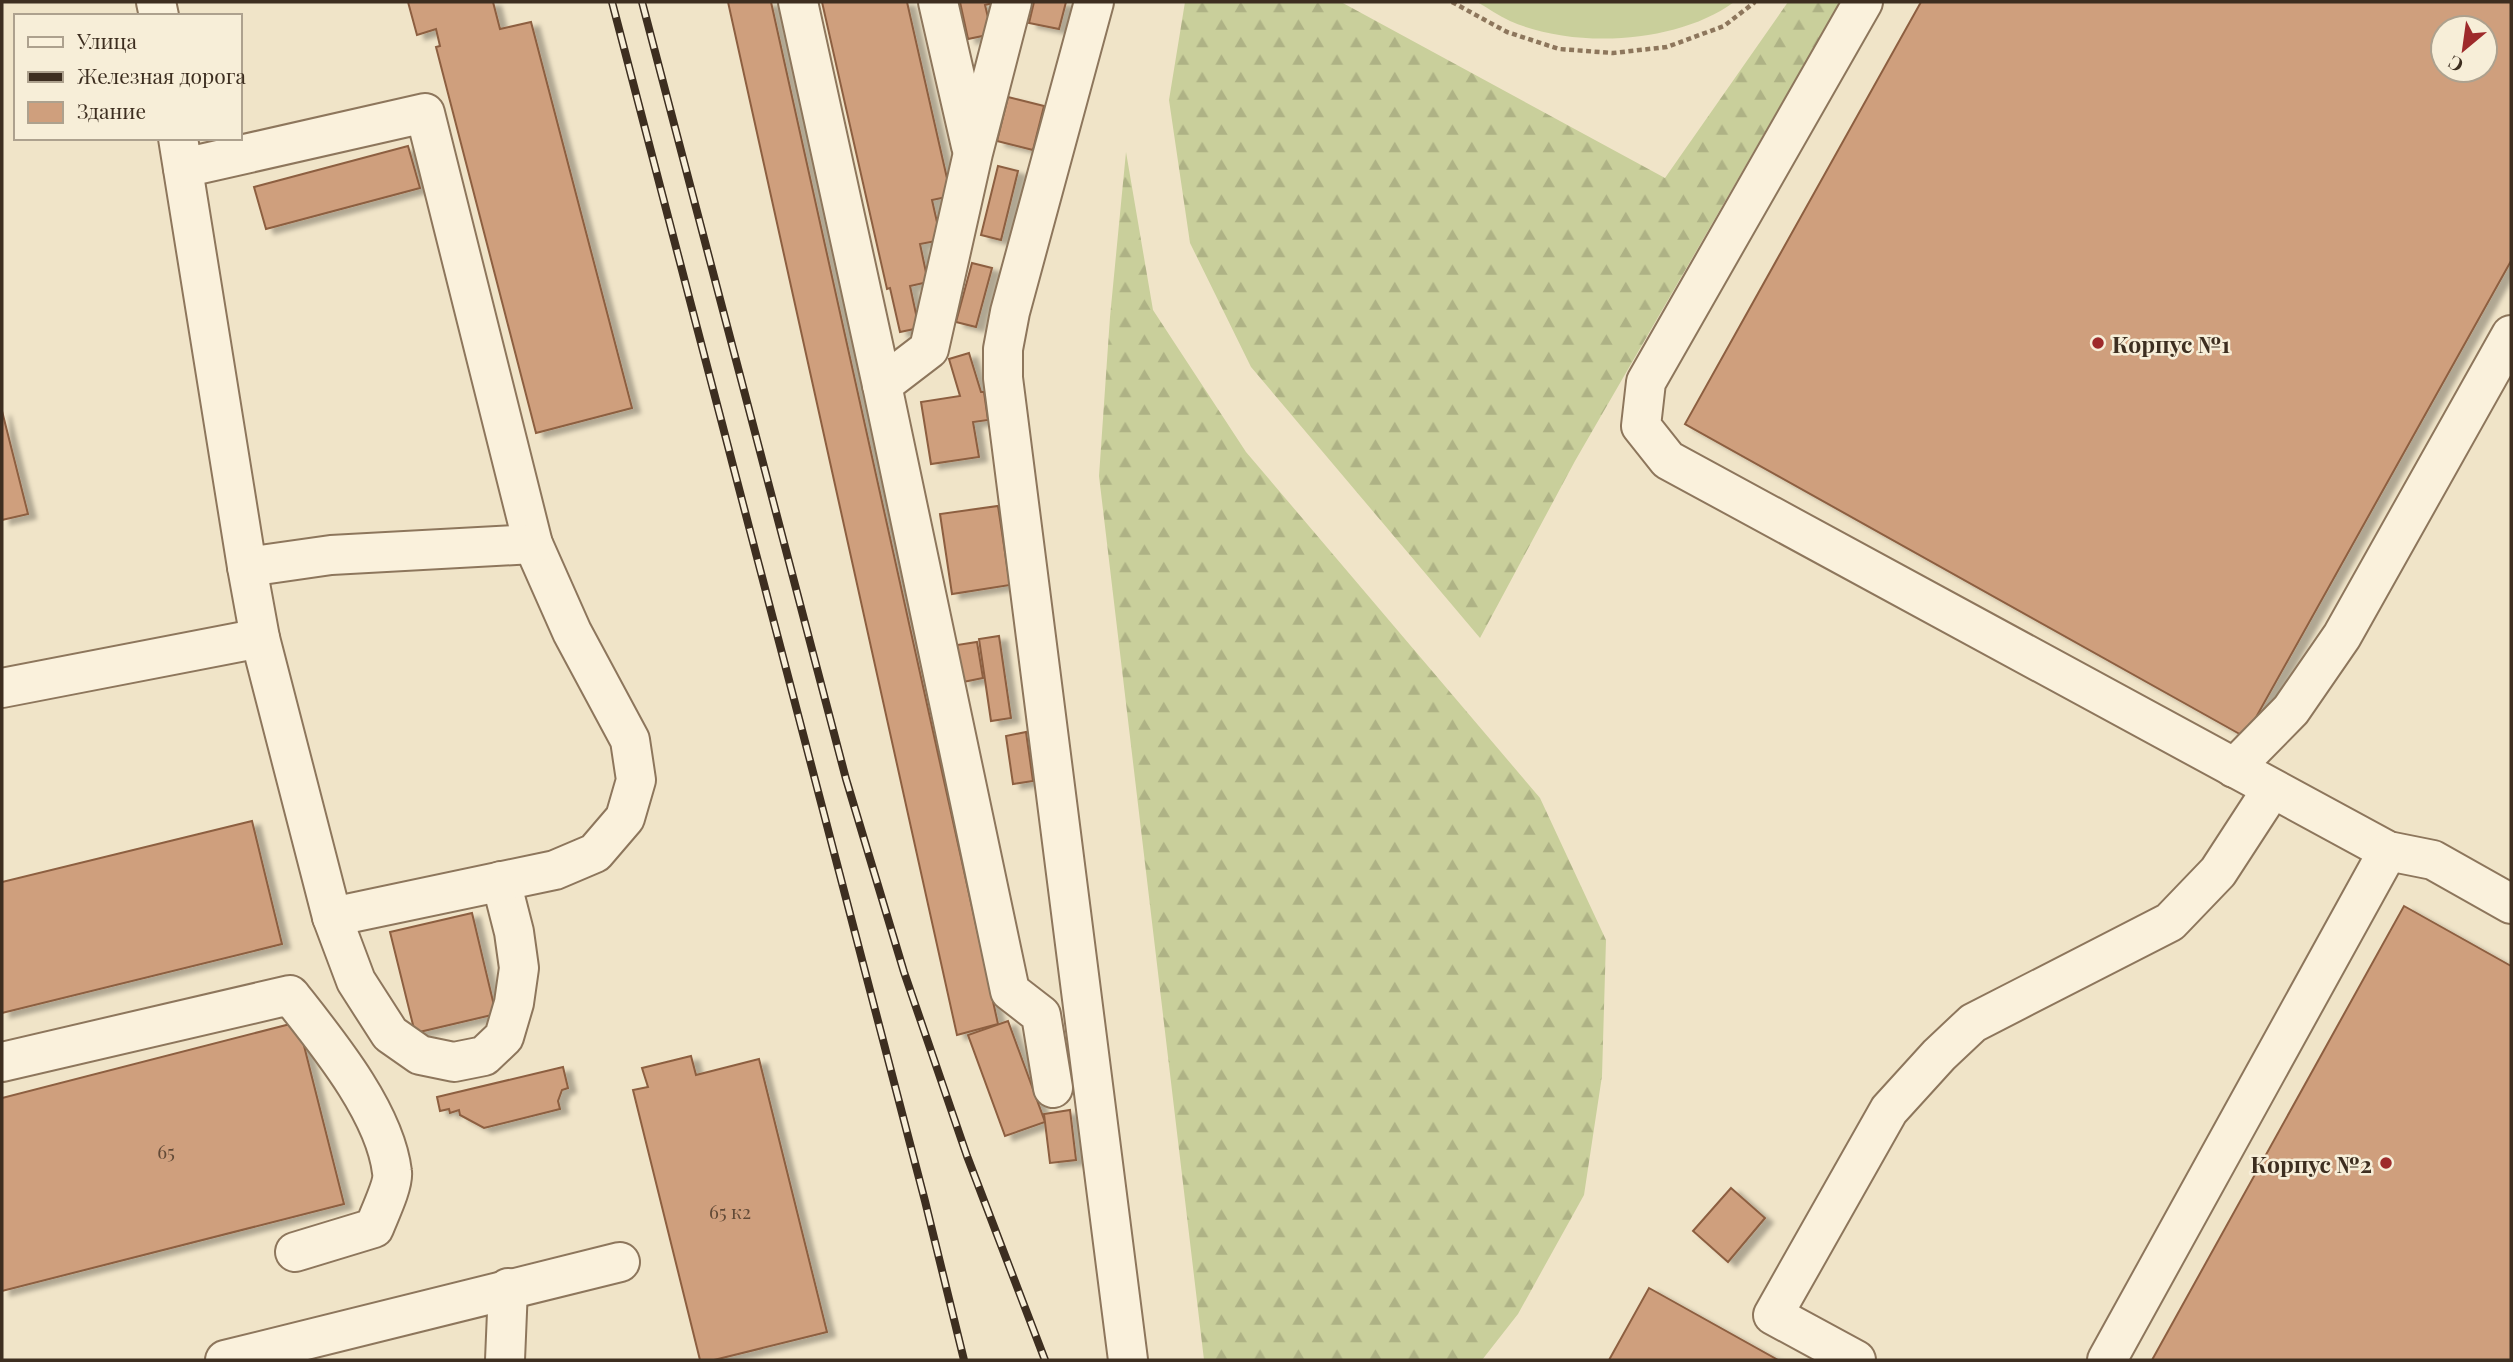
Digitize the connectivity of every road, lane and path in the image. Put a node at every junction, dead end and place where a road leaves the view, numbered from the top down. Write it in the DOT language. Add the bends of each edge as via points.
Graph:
graph roads {
  1 [pos="798,2"];
  2 [pos="938,2"];
  3 [pos="1012,2"];
  4 [pos="1094,2"];
  5 [pos="1452,2"];
  6 [pos="1755,2"];
  7 [pos="1863,2"];
  8 [pos="181,153"];
  9 [pos="972,153"];
  10 [pos="2511,335"];
  11 [pos="882,385"];
  12 [pos="533,544"];
  13 [pos="247,567"];
  14 [pos="260,638"];
  15 [pos="2,688"];
  16 [pos="2234,768"];
  17 [pos="2272,789"];
  18 [pos="2388,852"];
  19 [pos="501,881"];
  20 [pos="2511,904"];
  21 [pos="332,917"];
  22 [pos="2,1062"];
  23 [pos="1053,1088"];
  24 [pos="295,1252"];
  25 [pos="620,1262"];
  26 [pos="508,1288"];
  27 [pos="225,1360"];
  28 [pos="505,1360"];
  29 [pos="1128,1360"];
  30 [pos="1856,1360"];
  31 [pos="2107,1360"];
  1 -- 11 [label="lane"];
  2 -- 9 [label="lane"];
  3 -- 9 [label="lane"];
  4 -- 29 [label="lane" via="1010,312 1003,378"];
  5 -- 6 [label="path" via="1507,32 1559,49 1613,53 1667,47 1724,26"];
  7 -- 16 [label="lane" via="1646,382 1641,426 1668,460"];
  8 -- 12 [label="lane" via="425,113"];
  8 -- 13 [label="lane"];
  9 -- 11 [label="lane" via="929,349"];
  10 -- 16 [label="lane" via="2342,636 2291,710"];
  11 -- 23 [label="lane" via="1010,991 1041,1015"];
  12 -- 13 [label="lane" via="331,555"];
  12 -- 19 [label="lane" via="572,632 630,740 636,780 625,818 595,853 555,870"];
  13 -- 14 [label="lane"];
  14 -- 15 [label="lane"];
  14 -- 21 [label="lane"];
  16 -- 17 [label="lane"];
  17 -- 18 [label="lane"];
  17 -- 30 [label="lane" via="2218,872 2170,922 1973,1023 1889,1110 1773,1315"];
  18 -- 20 [label="lane" via="2433,860"];
  18 -- 31 [label="lane"];
  19 -- 21 [label="lane"];
  19 -- 21 [label="lane" via="519,968 504,1037 484,1056 454,1062 420,1055 390,1034 356,981"];
  22 -- 24 [label="lane" via="289,995 376,1116 393,1174 374,1228"];
  25 -- 26 [label="lane"];
  26 -- 27 [label="lane"];
  26 -- 28 [label="lane"];
}
